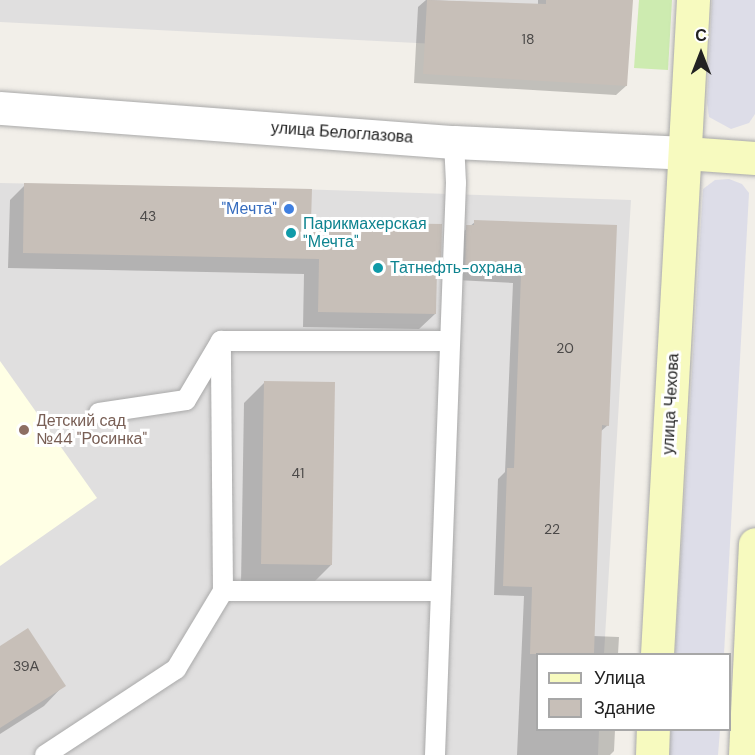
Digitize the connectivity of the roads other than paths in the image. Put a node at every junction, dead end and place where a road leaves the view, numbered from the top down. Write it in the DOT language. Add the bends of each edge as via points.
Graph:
graph roads {
  1 [pos="693,0"];
  2 [pos="0,108"];
  3 [pos="454,142"];
  4 [pos="685,153"];
  5 [pos="755,158"];
  6 [pos="221,341"];
  7 [pos="450,342"];
  8 [pos="99,413"];
  9 [pos="755,544"];
  10 [pos="223,591"];
  11 [pos="441,591"];
  12 [pos="657,653"];
  13 [pos="653,731"];
  14 [pos="45,755"];
  15 [pos="435,755"];
  16 [pos="652,755"];
  17 [pos="745,755"];
  1 -- 4 [label="main road, улица Чехова"];
  2 -- 3 [label="street, улица Белоглазова"];
  3 -- 4 [label="street, улица Белоглазова"];
  3 -- 7 [label="lane"];
  4 -- 5 [label="main road"];
  4 -- 12 [label="main road, улица Чехова"];
  6 -- 7 [label="lane"];
  6 -- 8 [label="lane" via="186,400"];
  6 -- 10 [label="lane"];
  7 -- 11 [label="lane"];
  9 -- 17 [label="main road"];
  10 -- 11 [label="lane"];
  10 -- 14 [label="lane" via="176,669"];
  11 -- 15 [label="lane"];
  13 -- 16 [label="main road"];
}
